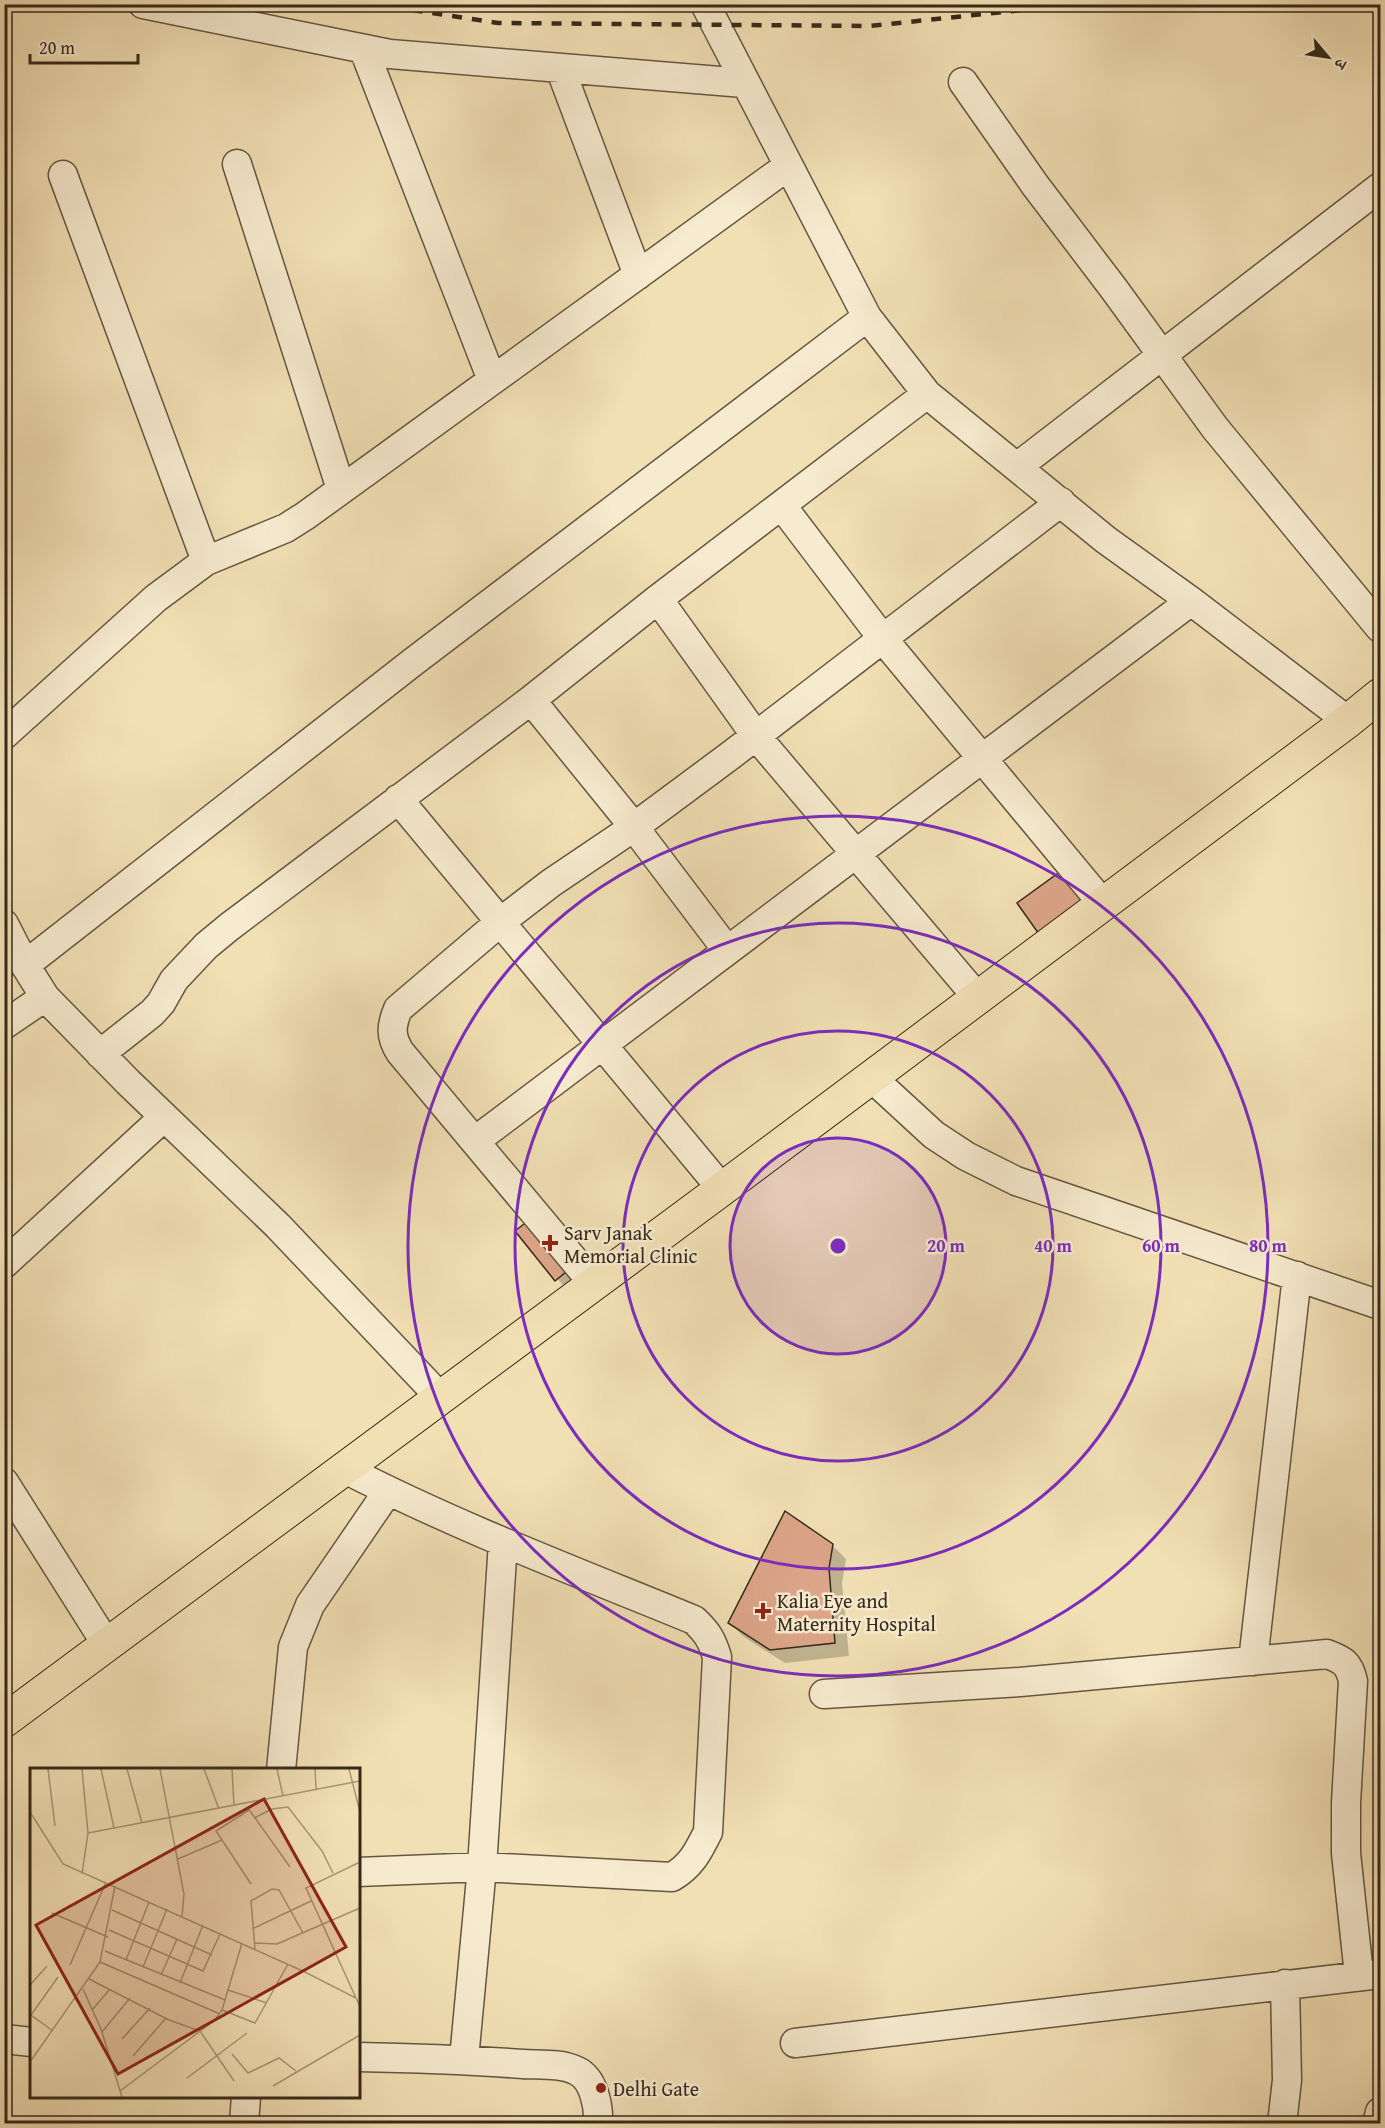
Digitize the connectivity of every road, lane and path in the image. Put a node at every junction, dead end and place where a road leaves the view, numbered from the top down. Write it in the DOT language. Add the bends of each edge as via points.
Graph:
graph roads {
  1 [pos="143,4"];
  2 [pos="705,4"];
  3 [pos="364,50"];
  4 [pos="560,68"];
  5 [pos="744,82"];
  6 [pos="963,82"];
  7 [pos="237,164"];
  8 [pos="789,166"];
  9 [pos="63,175"];
  10 [pos="1380,187"];
  11 [pos="638,275"];
  12 [pos="867,317"];
  13 [pos="1162,354"];
  14 [pos="492,380"];
  15 [pos="927,394"];
  16 [pos="1017,467"];
  17 [pos="341,489"];
  18 [pos="1060,502"];
  19 [pos="782,506"];
  20 [pos="206,561"];
  21 [pos="658,599"];
  22 [pos="1191,601"];
  23 [pos="1380,628"];
  24 [pos="883,639"];
  25 [pos="1380,695"];
  26 [pos="531,700"];
  27 [pos="1348,722"];
  28 [pos="4,735"];
  29 [pos="756,736"];
  30 [pos="981,759"];
  31 [pos="398,799"];
  32 [pos="634,827"];
  33 [pos="854,854"];
  34 [pos="1103,904"];
  35 [pos="499,923"];
  36 [pos="4,924"];
  37 [pos="727,950"];
  38 [pos="25,965"];
  39 [pos="45,997"];
  40 [pos="978,998"];
  41 [pos="4,1025"];
  42 [pos="601,1044"];
  43 [pos="100,1054"];
  44 [pos="872,1078"];
  45 [pos="164,1117"];
  46 [pos="475,1141"];
  47 [pos="722,1189"];
  48 [pos="4,1264"];
  49 [pos="1297,1276"];
  50 [pos="594,1284"];
  51 [pos="1380,1305"];
  52 [pos="441,1398"];
  53 [pos="345,1469"];
  54 [pos="4,1482"];
  55 [pos="388,1491"];
  56 [pos="503,1542"];
  57 [pos="107,1645"];
  58 [pos="1253,1661"];
  59 [pos="824,1694"];
  60 [pos="4,1721"];
  61 [pos="281,1768"];
  62 [pos="482,1867"];
  63 [pos="360,1872"];
  64 [pos="1370,1975"];
  65 [pos="1285,1984"];
  66 [pos="4,2039"];
  67 [pos="30,2042"];
  68 [pos="795,2043"];
  69 [pos="360,2057"];
  70 [pos="464,2059"];
  71 [pos="246,2098"];
  72 [pos="1380,2112"];
  73 [pos="244,2124"];
  74 [pos="598,2124"];
  75 [pos="1282,2124"];
  76 [pos="1377,2124"];
  1 -- 3 [label="street"];
  2 -- 5 [label="street"];
  3 -- 4 [label="street"];
  3 -- 14 [label="street"];
  4 -- 5 [label="street"];
  4 -- 11 [label="street"];
  5 -- 8 [label="street"];
  6 -- 13 [label="street"];
  7 -- 17 [label="street"];
  8 -- 11 [label="street"];
  8 -- 12 [label="street"];
  9 -- 20 [label="street"];
  10 -- 13 [label="street"];
  11 -- 14 [label="street"];
  12 -- 15 [label="street"];
  12 -- 38 [label="street" via="413,662"];
  13 -- 16 [label="street"];
  13 -- 23 [label="street" via="1215,428"];
  14 -- 17 [label="street"];
  15 -- 16 [label="street"];
  15 -- 19 [label="street"];
  16 -- 18 [label="street"];
  17 -- 20 [label="street" via="286,528"];
  18 -- 22 [label="street"];
  18 -- 24 [label="street"];
  19 -- 21 [label="street"];
  19 -- 24 [label="street"];
  20 -- 28 [label="street" via="156,598"];
  21 -- 26 [label="street"];
  21 -- 29 [label="street"];
  22 -- 27 [label="street"];
  22 -- 30 [label="street"];
  24 -- 29 [label="street"];
  24 -- 30 [label="street"];
  25 -- 27 [label="main road"];
  26 -- 31 [label="street"];
  26 -- 32 [label="street"];
  27 -- 34 [label="main road"];
  29 -- 32 [label="street"];
  29 -- 33 [label="street"];
  30 -- 33 [label="street"];
  30 -- 34 [label="street"];
  31 -- 35 [label="street"];
  31 -- 43 [label="street" via="206,946 174,980 152,1013"];
  32 -- 35 [label="street"];
  32 -- 37 [label="street"];
  33 -- 37 [label="street"];
  33 -- 40 [label="street"];
  34 -- 40 [label="main road"];
  35 -- 42 [label="street"];
  35 -- 46 [label="street" via="398,1009 392,1023 394,1042 400,1052"];
  36 -- 38 [label="street"];
  37 -- 42 [label="street"];
  38 -- 39 [label="street"];
  39 -- 41 [label="street"];
  39 -- 43 [label="street"];
  40 -- 44 [label="main road"];
  42 -- 46 [label="street"];
  42 -- 47 [label="street"];
  43 -- 45 [label="street"];
  44 -- 47 [label="main road"];
  44 -- 49 [label="street" via="934,1134 966,1156 1016,1181"];
  45 -- 48 [label="street"];
  45 -- 52 [label="street" via="278,1226"];
  46 -- 50 [label="street"];
  47 -- 50 [label="main road"];
  49 -- 51 [label="street"];
  49 -- 58 [label="street"];
  50 -- 52 [label="main road"];
  52 -- 53 [label="main road"];
  53 -- 55 [label="street"];
  53 -- 57 [label="main road"];
  54 -- 57 [label="street"];
  55 -- 56 [label="street"];
  55 -- 61 [label="street" via="310,1605 293,1647"];
  56 -- 62 [label="street"];
  56 -- 62 [label="street" via="694,1620 707,1632 717,1657 708,1832 698,1854 686,1869 672,1877"];
  57 -- 60 [label="main road"];
  58 -- 59 [label="street" via="1020,1682"];
  58 -- 64 [label="street" via="1327,1654 1341,1659 1351,1670 1346,1853"];
  62 -- 63 [label="street"];
  62 -- 70 [label="street"];
  64 -- 65 [label="street"];
  65 -- 68 [label="street"];
  65 -- 75 [label="street" via="1287,2080"];
  66 -- 67 [label="street"];
  69 -- 70 [label="street"];
  70 -- 74 [label="street" via="563,2066 579,2072 592,2089 599,2109"];
  71 -- 73 [label="street"];
  72 -- 76 [label="street"];
}
